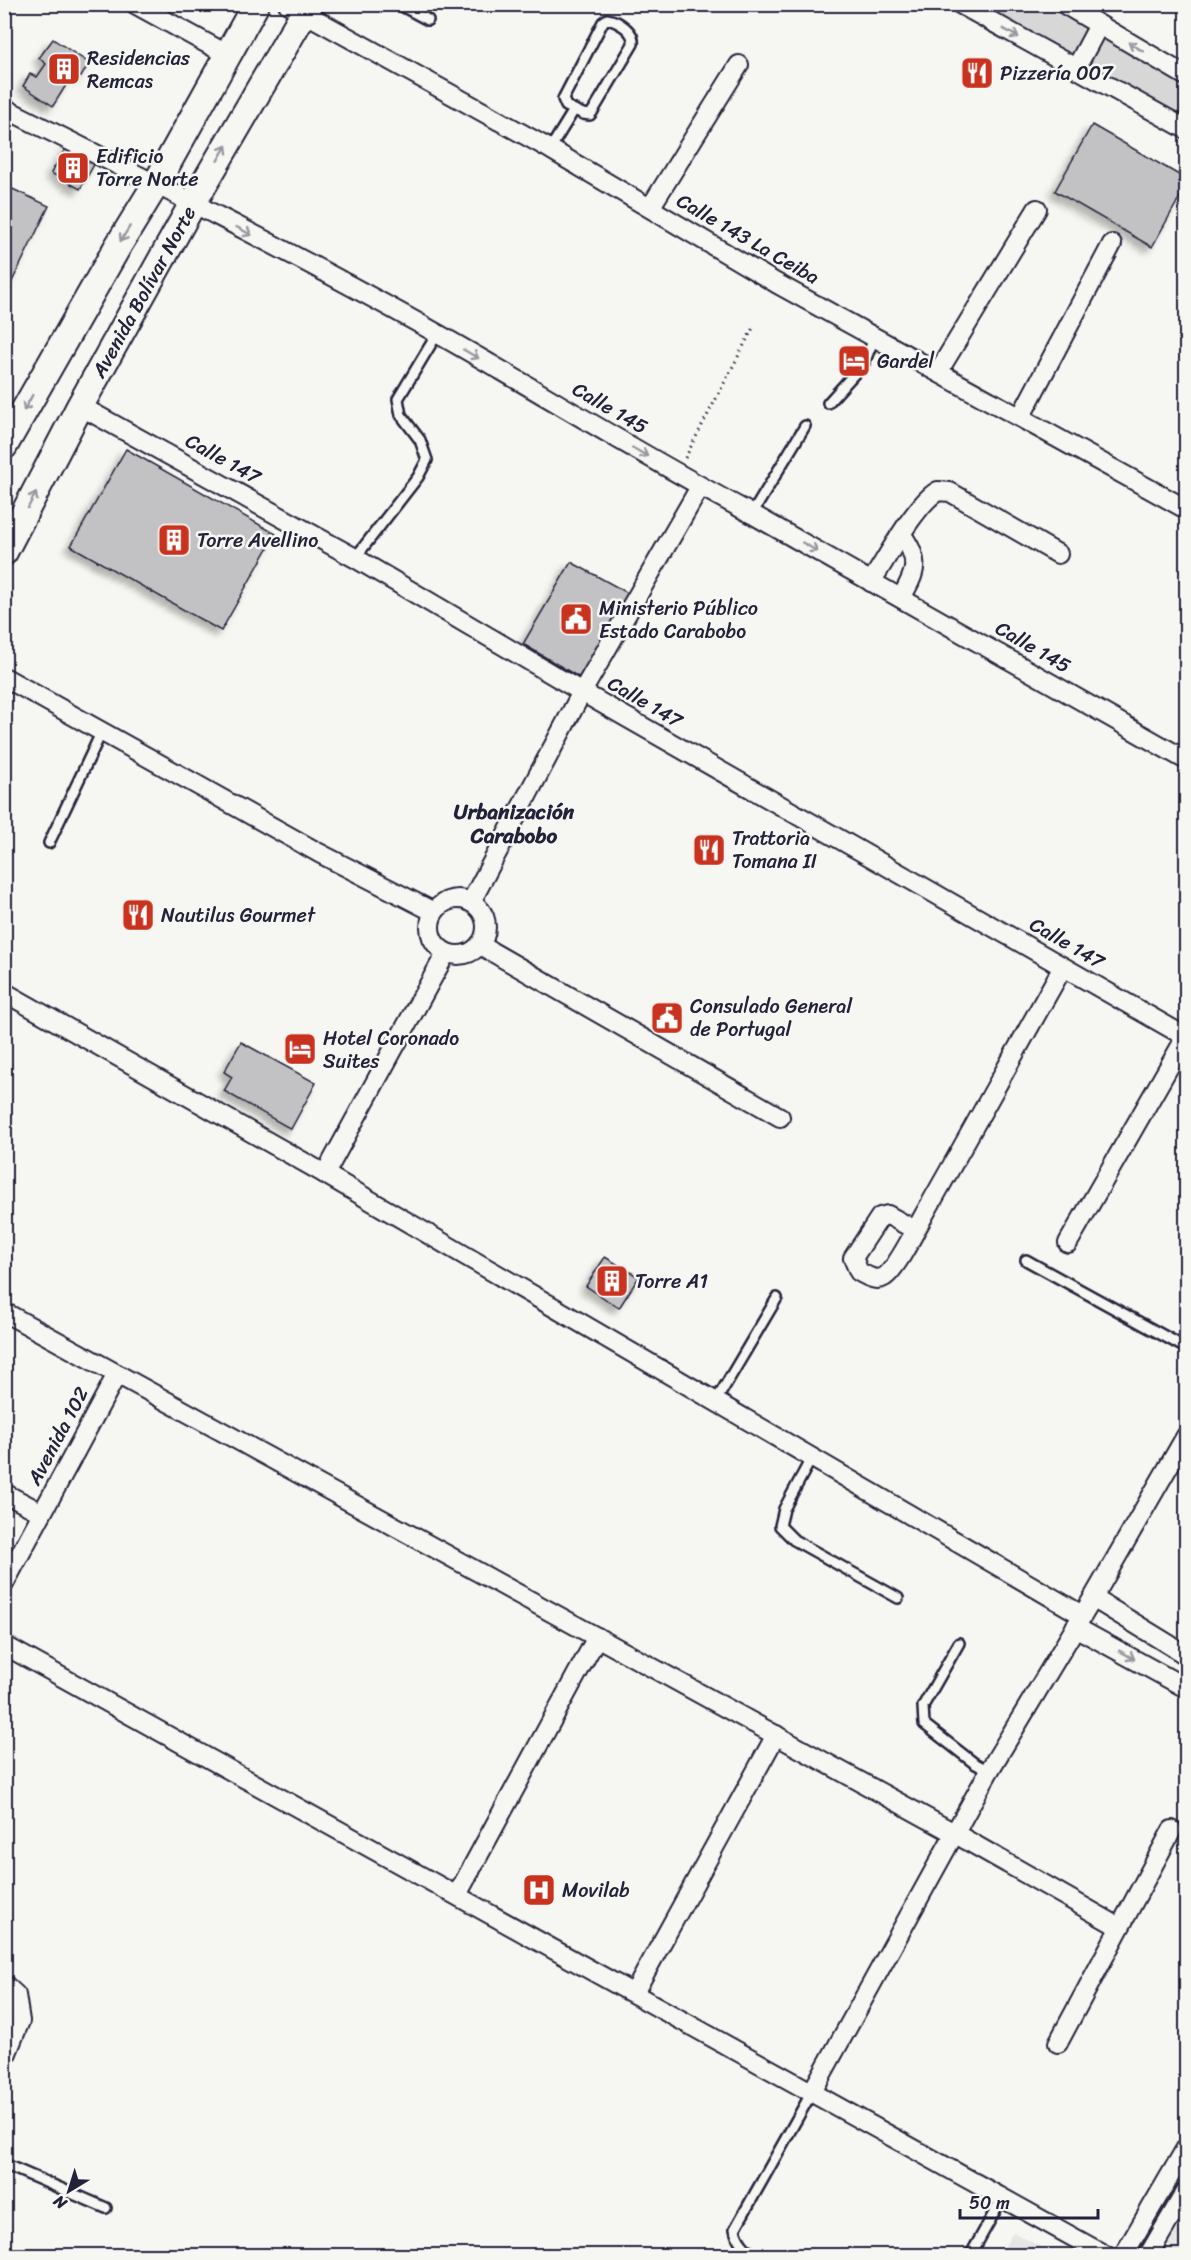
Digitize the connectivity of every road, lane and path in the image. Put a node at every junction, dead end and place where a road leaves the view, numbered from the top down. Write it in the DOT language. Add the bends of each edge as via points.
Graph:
graph roads {
  1 [pos="135,4"];
  2 [pos="256,4"];
  3 [pos="398,4"];
  4 [pos="960,4"];
  5 [pos="1064,4"];
  6 [pos="300,8"];
  7 [pos="428,20"];
  8 [pos="1099,25"];
  9 [pos="228,55"];
  10 [pos="739,65"];
  11 [pos="1076,68"];
  12 [pos="1186,76"];
  13 [pos="4,108"];
  14 [pos="574,110"];
  15 [pos="1186,129"];
  16 [pos="550,149"];
  17 [pos="156,184"];
  18 [pos="193,203"];
  19 [pos="650,208"];
  20 [pos="1037,209"];
  21 [pos="1112,244"];
  22 [pos="754,326"];
  23 [pos="437,334"];
  24 [pos="875,336"];
  25 [pos="939,372"];
  26 [pos="828,403"];
  27 [pos="80,406"];
  28 [pos="1021,416"];
  29 [pos="805,426"];
  30 [pos="4,446"];
  31 [pos="677,473"];
  32 [pos="700,487"];
  33 [pos="1186,509"];
  34 [pos="752,514"];
  35 [pos="902,535"];
  36 [pos="4,552"];
  37 [pos="1058,554"];
  38 [pos="355,558"];
  39 [pos="872,582"];
  40 [pos="901,598"];
  41 [pos="4,677"];
  42 [pos="582,692"];
  43 [pos="102,731"];
  44 [pos="1186,760"];
  45 [pos="49,843"];
  46 [pos="471,902"];
  47 [pos="435,912"];
  48 [pos="480,945"];
  49 [pos="446,953"];
  50 [pos="1063,967"];
  51 [pos="4,992"];
  52 [pos="1186,1037"];
  53 [pos="780,1117"];
  54 [pos="325,1174"];
  55 [pos="915,1230"];
  56 [pos="1068,1243"];
  57 [pos="1026,1260"];
  58 [pos="777,1298"];
  59 [pos="4,1312"];
  60 [pos="1186,1348"];
  61 [pos="117,1374"];
  62 [pos="716,1401"];
  63 [pos="1186,1436"];
  64 [pos="812,1457"];
  65 [pos="4,1493"];
  66 [pos="42,1513"];
  67 [pos="4,1584"];
  68 [pos="898,1598"];
  69 [pos="1093,1598"];
  70 [pos="1079,1621"];
  71 [pos="597,1637"];
  72 [pos="959,1643"];
  73 [pos="4,1645"];
  74 [pos="1186,1655"];
  75 [pos="1186,1688"];
  76 [pos="776,1735"];
  77 [pos="989,1771"];
  78 [pos="1172,1830"];
  79 [pos="954,1833"];
  80 [pos="457,1895"];
  81 [pos="1119,1928"];
  82 [pos="4,1984"];
  83 [pos="634,1993"];
  84 [pos="1058,2043"];
  85 [pos="4,2060"];
  86 [pos="812,2092"];
  87 [pos="1186,2148"];
  88 [pos="4,2164"];
  89 [pos="1186,2191"];
  90 [pos="1003,2197"];
  91 [pos="106,2208"];
  92 [pos="754,2256"];
  93 [pos="970,2256"];
  94 [pos="1107,2256"];
  95 [pos="1122,2256"];
  96 [pos="1148,2256"];
  1 -- 9 [label="street"];
  2 -- 9 [label="main road"];
  3 -- 7 [label="lane"];
  4 -- 11 [label="street, one-way"];
  5 -- 8 [label="street"];
  6 -- 16 [label="street, Calle 143 La Ceiba"];
  18 -- 6 [label="main road, Avenida Bolívar Norte, one-way"];
  8 -- 11 [label="street"];
  12 -- 8 [label="street, one-way"];
  9 -- 17 [label="main road"];
  10 -- 19 [label="street"];
  11 -- 15 [label="street"];
  13 -- 17 [label="street, Calle 145"];
  14 -- 14 [label="lane" via="563,99 603,22 612,20 632,33 633,44 590,115"];
  14 -- 16 [label="lane"];
  16 -- 19 [label="street, Calle 143 La Ceiba"];
  17 -- 18 [label="street, Calle 145"];
  17 -- 30 [label="main road, one-way"];
  18 -- 23 [label="street, Calle 145, one-way"];
  18 -- 27 [label="main road, Avenida Bolívar Norte"];
  19 -- 24 [label="street, Calle 143 La Ceiba"];
  20 -- 25 [label="street"];
  21 -- 28 [label="street"];
  22 -- 31 [label="path"];
  23 -- 31 [label="street, Calle 145, one-way"];
  23 -- 38 [label="lane" via="398,399 401,415 420,441 427,460"];
  24 -- 25 [label="street, Calle 143 La Ceiba"];
  24 -- 26 [label="lane" via="864,363"];
  25 -- 28 [label="street, Calle 143 La Ceiba"];
  36 -- 27 [label="main road, Avenida Bolívar Norte, one-way"];
  27 -- 38 [label="street, Calle 147"];
  28 -- 33 [label="street, Calle 143 La Ceiba"];
  29 -- 34 [label="lane"];
  31 -- 32 [label="street, Calle 145"];
  32 -- 34 [label="street, Calle 145"];
  32 -- 42 [label="street"];
  34 -- 39 [label="street, Calle 145, one-way"];
  35 -- 37 [label="street" via="926,499 943,490"];
  35 -- 39 [label="street"];
  35 -- 40 [label="street" via="915,566"];
  38 -- 42 [label="street, Calle 147"];
  39 -- 40 [label="street, Calle 145"];
  40 -- 44 [label="street, Calle 145"];
  41 -- 43 [label="street"];
  42 -- 46 [label="street"];
  42 -- 50 [label="street, Calle 147"];
  43 -- 45 [label="lane"];
  43 -- 47 [label="street" via="319,853"];
  46 -- 47 [label="street" via="454,900"];
  46 -- 48 [label="street" via="486,922"];
  47 -- 49 [label="street" via="431,935"];
  48 -- 49 [label="street" via="461,956"];
  48 -- 53 [label="street"];
  49 -- 54 [label="street"];
  50 -- 52 [label="street, Calle 147"];
  50 -- 55 [label="street"];
  51 -- 54 [label="street"];
  52 -- 56 [label="street"];
  54 -- 62 [label="street"];
  57 -- 60 [label="lane"];
  58 -- 62 [label="lane"];
  59 -- 61 [label="street"];
  61 -- 66 [label="street, Avenida 102"];
  61 -- 71 [label="street"];
  62 -- 64 [label="street"];
  63 -- 69 [label="street"];
  64 -- 68 [label="lane" via="784,1509 780,1526 794,1540"];
  64 -- 70 [label="street"];
  65 -- 66 [label="street"];
  66 -- 67 [label="street, Avenida 102"];
  69 -- 70 [label="street"];
  69 -- 74 [label="street"];
  70 -- 75 [label="street, one-way"];
  70 -- 77 [label="street"];
  71 -- 76 [label="street"];
  71 -- 80 [label="street"];
  72 -- 77 [label="lane" via="923,1706 924,1724"];
  73 -- 80 [label="street"];
  76 -- 79 [label="street"];
  76 -- 83 [label="street"];
  77 -- 79 [label="street"];
  78 -- 81 [label="street"];
  79 -- 81 [label="street"];
  79 -- 86 [label="street"];
  80 -- 83 [label="street"];
  81 -- 84 [label="street"];
  82 -- 85 [label="street" via="16,1995 20,2021"];
  83 -- 86 [label="street"];
  86 -- 90 [label="street"];
  86 -- 92 [label="lane" via="735,2229 736,2236"];
  87 -- 95 [label="street"];
  88 -- 91 [label="lane"];
  89 -- 96 [label="street"];
  90 -- 93 [label="lane"];
  90 -- 94 [label="street"];
}
